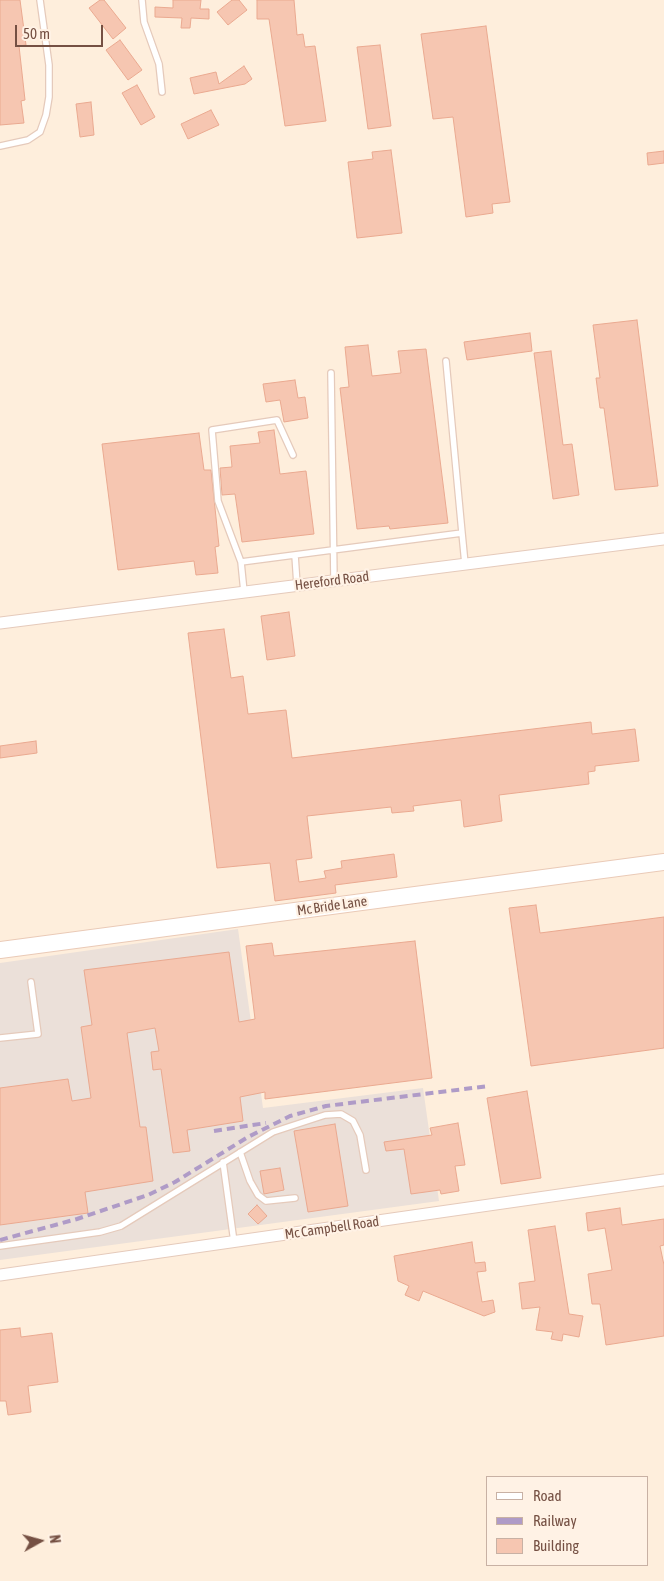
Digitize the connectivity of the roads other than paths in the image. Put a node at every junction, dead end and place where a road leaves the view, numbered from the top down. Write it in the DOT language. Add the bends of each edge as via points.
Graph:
graph roads {
  1 [pos="40,0"];
  2 [pos="142,0"];
  3 [pos="162,92"];
  4 [pos="0,146"];
  5 [pos="446,361"];
  6 [pos="331,373"];
  7 [pos="293,455"];
  8 [pos="462,533"];
  9 [pos="664,539"];
  10 [pos="333,550"];
  11 [pos="295,555"];
  12 [pos="241,562"];
  13 [pos="465,564"];
  14 [pos="334,581"];
  15 [pos="297,585"];
  16 [pos="244,592"];
  17 [pos="0,623"];
  18 [pos="664,862"];
  19 [pos="0,950"];
  20 [pos="31,982"];
  21 [pos="0,1038"];
  22 [pos="240,1152"];
  23 [pos="223,1162"];
  24 [pos="366,1170"];
  25 [pos="664,1180"];
  26 [pos="295,1198"];
  27 [pos="234,1242"];
  28 [pos="0,1246"];
  29 [pos="0,1275"];
  1 -- 4 [label="lane" via="49,64 46,115 40,132 28,140"];
  2 -- 3 [label="lane" via="144,22 159,64"];
  5 -- 8 [label="lane"];
  6 -- 10 [label="lane"];
  7 -- 12 [label="lane" via="277,420 212,430 218,501"];
  8 -- 10 [label="lane"];
  8 -- 13 [label="lane"];
  9 -- 13 [label="street, Hereford Road"];
  10 -- 11 [label="lane"];
  10 -- 14 [label="lane"];
  11 -- 12 [label="lane"];
  11 -- 15 [label="lane"];
  12 -- 16 [label="lane"];
  13 -- 14 [label="street, Hereford Road"];
  14 -- 15 [label="street, Hereford Road"];
  15 -- 16 [label="street, Hereford Road"];
  16 -- 17 [label="street, Hereford Road"];
  18 -- 19 [label="street, Mc Bride Lane"];
  20 -- 21 [label="lane" via="38,1034"];
  22 -- 23 [label="lane"];
  22 -- 24 [label="lane" via="273,1132 302,1121 341,1114 353,1121 357,1128"];
  22 -- 26 [label="lane" via="258,1195 266,1201"];
  23 -- 27 [label="lane"];
  23 -- 28 [label="lane" via="121,1226"];
  25 -- 27 [label="street, Mc Campbell Road"];
  27 -- 29 [label="street, Mc Campbell Road"];
}
